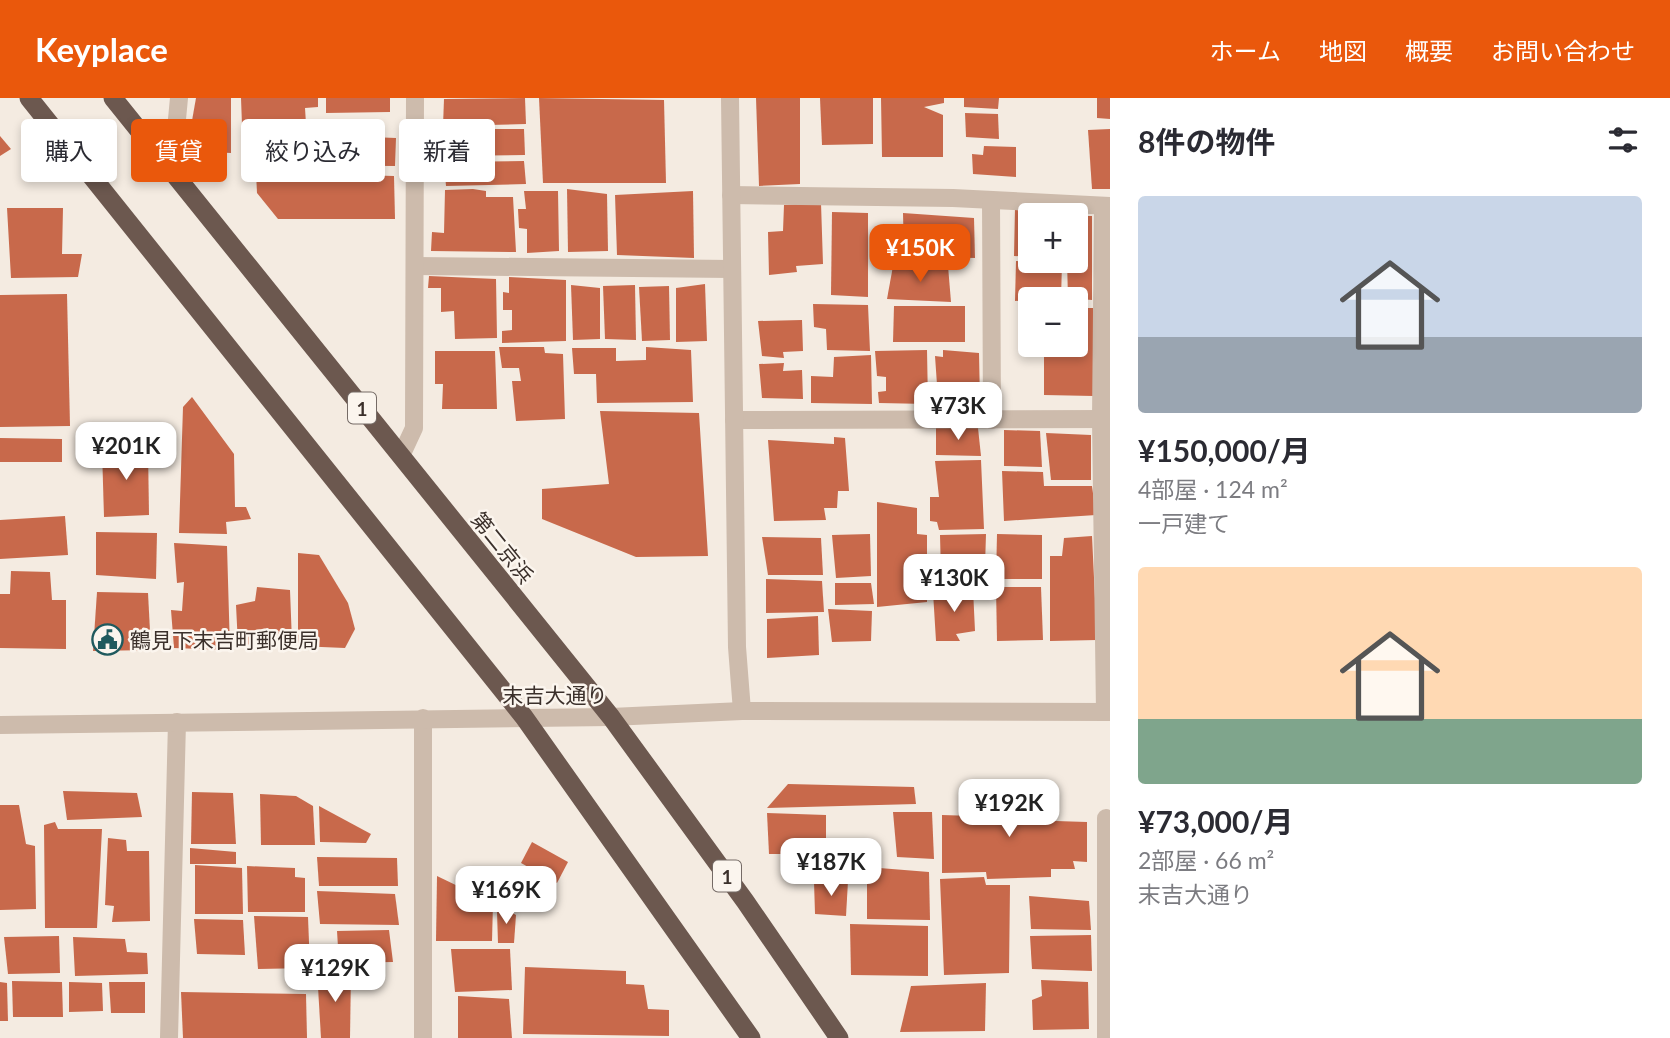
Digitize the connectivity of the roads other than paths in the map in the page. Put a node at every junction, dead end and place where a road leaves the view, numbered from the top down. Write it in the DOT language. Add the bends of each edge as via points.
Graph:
graph roads {
  1 [pos="29,98"];
  2 [pos="113,98"];
  3 [pos="178,98"];
  4 [pos="415,98"];
  5 [pos="730,98"];
  6 [pos="176,119"];
  7 [pos="131,121"];
  8 [pos="180,182"];
  9 [pos="732,195"];
  10 [pos="991,200"];
  11 [pos="1106,206"];
  12 [pos="416,266"];
  13 [pos="732,269"];
  14 [pos="1105,419"];
  15 [pos="734,420"];
  16 [pos="992,420"];
  17 [pos="401,456"];
  18 [pos="742,711"];
  19 [pos="1107,712"];
  20 [pos="524,717"];
  21 [pos="611,717"];
  22 [pos="423,718"];
  23 [pos="177,722"];
  24 [pos="0,725"];
  25 [pos="1105,818"];
  26 [pos="740,1029"];
  27 [pos="169,1038"];
  28 [pos="423,1038"];
  29 [pos="751,1038"];
  30 [pos="839,1038"];
  31 [pos="1106,1038"];
  1 -- 20 [label="highway"];
  2 -- 7 [label="highway, 第二京浜 / 1"];
  3 -- 6 [label="street"];
  4 -- 12 [label="street"];
  5 -- 9 [label="street"];
  8 -- 17 [label="highway, 第二京浜 / 1"];
  9 -- 10 [label="street"];
  9 -- 13 [label="street"];
  10 -- 11 [label="street"];
  10 -- 16 [label="street"];
  11 -- 14 [label="street"];
  12 -- 13 [label="street"];
  12 -- 17 [label="street" via="414,428"];
  13 -- 15 [label="street"];
  14 -- 16 [label="street"];
  14 -- 19 [label="street"];
  15 -- 16 [label="street"];
  15 -- 18 [label="street"];
  17 -- 21 [label="highway, 第二京浜 / 1"];
  18 -- 19 [label="street, 末吉大通り"];
  18 -- 21 [label="street, 末吉大通り"];
  20 -- 21 [label="street, 末吉大通り"];
  20 -- 22 [label="street, 末吉大通り"];
  20 -- 26 [label="highway"];
  21 -- 30 [label="highway, 第二京浜 / 1"];
  22 -- 23 [label="street, 末吉大通り"];
  22 -- 28 [label="street"];
  23 -- 24 [label="street, 末吉大通り"];
  23 -- 27 [label="street"];
  25 -- 31 [label="street"];
  26 -- 29 [label="highway"];
}
